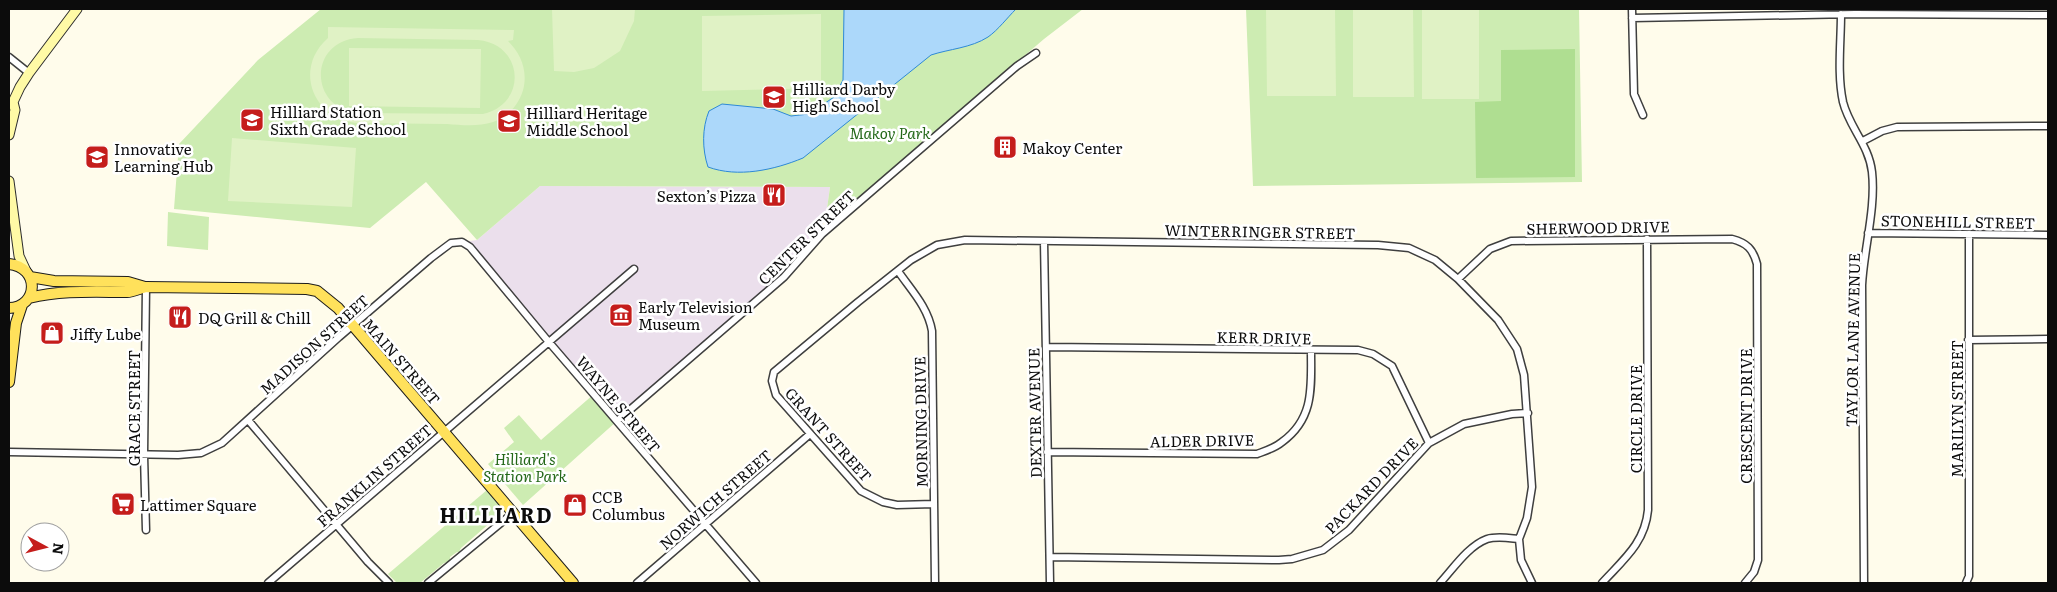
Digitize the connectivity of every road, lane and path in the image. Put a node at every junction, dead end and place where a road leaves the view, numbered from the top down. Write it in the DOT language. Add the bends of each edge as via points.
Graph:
graph roads {
  1 [pos="77,9"];
  2 [pos="1632,9"];
  3 [pos="1841,14"];
  4 [pos="2048,15"];
  5 [pos="1632,18"];
  6 [pos="1036,53"];
  7 [pos="9,57"];
  8 [pos="29,73"];
  9 [pos="11,103"];
  10 [pos="1643,115"];
  11 [pos="2048,126"];
  12 [pos="9,135"];
  13 [pos="1863,141"];
  14 [pos="9,181"];
  15 [pos="1868,232"];
  16 [pos="1969,234"];
  17 [pos="2048,235"];
  18 [pos="1647,239"];
  19 [pos="462,242"];
  20 [pos="1044,242"];
  21 [pos="1750,247"];
  22 [pos="9,264"];
  23 [pos="634,269"];
  24 [pos="898,272"];
  25 [pos="28,274"];
  26 [pos="1458,279"];
  27 [pos="146,287"];
  28 [pos="25,302"];
  29 [pos="9,308"];
  30 [pos="353,326"];
  31 [pos="2048,339"];
  32 [pos="1968,340"];
  33 [pos="548,341"];
  34 [pos="1046,347"];
  35 [pos="1311,350"];
  36 [pos="772,381"];
  37 [pos="9,382"];
  38 [pos="1528,413"];
  39 [pos="248,420"];
  40 [pos="617,421"];
  41 [pos="444,432"];
  42 [pos="810,434"];
  43 [pos="1429,443"];
  44 [pos="9,452"];
  45 [pos="1047,452"];
  46 [pos="144,455"];
  47 [pos="934,504"];
  48 [pos="513,513"];
  49 [pos="337,523"];
  50 [pos="705,524"];
  51 [pos="146,530"];
  52 [pos="1519,538"];
  53 [pos="1050,557"];
  54 [pos="268,583"];
  55 [pos="389,583"];
  56 [pos="428,583"];
  57 [pos="573,583"];
  58 [pos="637,583"];
  59 [pos="756,583"];
  60 [pos="935,583"];
  61 [pos="1050,583"];
  62 [pos="1440,583"];
  63 [pos="1532,583"];
  64 [pos="1602,583"];
  65 [pos="1745,583"];
  66 [pos="1864,583"];
  67 [pos="1966,583"];
  1 -- 8 [label="main road"];
  2 -- 5 [label="street"];
  3 -- 4 [label="street"];
  3 -- 5 [label="street"];
  3 -- 13 [label="street, TAYLOR LANE AVENUE" via="1843,102"];
  5 -- 10 [label="street" via="1634,94"];
  6 -- 40 [label="street, CENTER STREET" via="822,234 784,277"];
  7 -- 8 [label="street"];
  8 -- 9 [label="main road"];
  9 -- 12 [label="main road" via="15,110"];
  11 -- 13 [label="street" via="1897,127"];
  13 -- 15 [label="street, TAYLOR LANE AVENUE" via="1873,187"];
  14 -- 25 [label="main road" via="19,256"];
  15 -- 16 [label="street, STONEHILL STREET"];
  15 -- 66 [label="street, TAYLOR LANE AVENUE" via="1862,286"];
  16 -- 17 [label="street, STONEHILL STREET"];
  16 -- 32 [label="street, MARILYN STREET"];
  18 -- 21 [label="street, SHERWOOD DRIVE" via="1732,239"];
  18 -- 26 [label="street, SHERWOOD DRIVE" via="1511,241 1490,249"];
  18 -- 64 [label="street, CIRCLE DRIVE" via="1648,510 1641,538"];
  19 -- 30 [label="street, MADISON STREET" via="450,243"];
  19 -- 33 [label="street, WAYNE STREET" via="470,247"];
  20 -- 24 [label="street, WINTERRINGER STREET" via="965,240 937,245"];
  20 -- 26 [label="street, WINTERRINGER STREET" via="1378,245 1409,248 1435,260"];
  20 -- 34 [label="street, DEXTER AVENUE"];
  21 -- 65 [label="street, CRESCENT DRIVE" via="1757,264 1758,560"];
  22 -- 25 [label="main road, MAIN STREET" via="21,267"];
  23 -- 33 [label="street, FRANKLIN STREET"];
  24 -- 36 [label="street, WINTERRINGER STREET" via="774,372"];
  24 -- 47 [label="street, MORNING DRIVE" via="930,318 932,330"];
  25 -- 27 [label="main road, MAIN STREET" via="54,281 128,282"];
  25 -- 28 [label="main road" via="32,288"];
  26 -- 38 [label="street, WINTERRINGER STREET" via="1498,320 1517,349"];
  27 -- 28 [label="main road, MAIN STREET" via="128,292 61,292"];
  27 -- 30 [label="main road, MAIN STREET" via="312,290 330,300"];
  27 -- 46 [label="street, GRACE STREET"];
  28 -- 29 [label="main road, MAIN STREET"];
  28 -- 37 [label="main road" via="15,326"];
  30 -- 39 [label="street, MADISON STREET"];
  30 -- 41 [label="main road, MAIN STREET"];
  31 -- 32 [label="street"];
  32 -- 67 [label="street, MARILYN STREET" via="1969,576"];
  33 -- 40 [label="street, WAYNE STREET"];
  33 -- 41 [label="street, FRANKLIN STREET"];
  34 -- 35 [label="street, KERR DRIVE"];
  34 -- 45 [label="street, DEXTER AVENUE"];
  35 -- 43 [label="street, KERR DRIVE" via="1358,350 1373,354 1392,366"];
  35 -- 45 [label="street, ALDER DRIVE" via="1311,397 1301,424 1281,443 1257,454"];
  36 -- 42 [label="street, GRANT STREET" via="776,394"];
  38 -- 43 [label="street, PACKARD DRIVE" via="1464,424"];
  38 -- 52 [label="street, WINTERRINGER STREET" via="1532,487 1527,518"];
  39 -- 46 [label="street, MADISON STREET" via="222,443 201,452"];
  39 -- 49 [label="street"];
  40 -- 50 [label="street, WAYNE STREET"];
  41 -- 48 [label="main road, MAIN STREET"];
  41 -- 49 [label="street, FRANKLIN STREET"];
  42 -- 47 [label="street, GRANT STREET" via="861,491 897,505"];
  42 -- 50 [label="street, NORWICH STREET"];
  43 -- 53 [label="street, PACKARD DRIVE" via="1349,530 1323,550 1285,560"];
  44 -- 46 [label="street, MADISON STREET"];
  45 -- 53 [label="street, DEXTER AVENUE"];
  46 -- 51 [label="street, GRACE STREET"];
  47 -- 60 [label="street, MORNING DRIVE"];
  48 -- 56 [label="street"];
  48 -- 57 [label="main road, MAIN STREET"];
  49 -- 54 [label="street, FRANKLIN STREET"];
  49 -- 55 [label="street"];
  50 -- 58 [label="street, NORWICH STREET"];
  50 -- 59 [label="street, WAYNE STREET"];
  52 -- 62 [label="street" via="1487,539 1475,545"];
  52 -- 63 [label="street, WINTERRINGER STREET" via="1521,560"];
  53 -- 61 [label="street, DEXTER AVENUE"];
}
